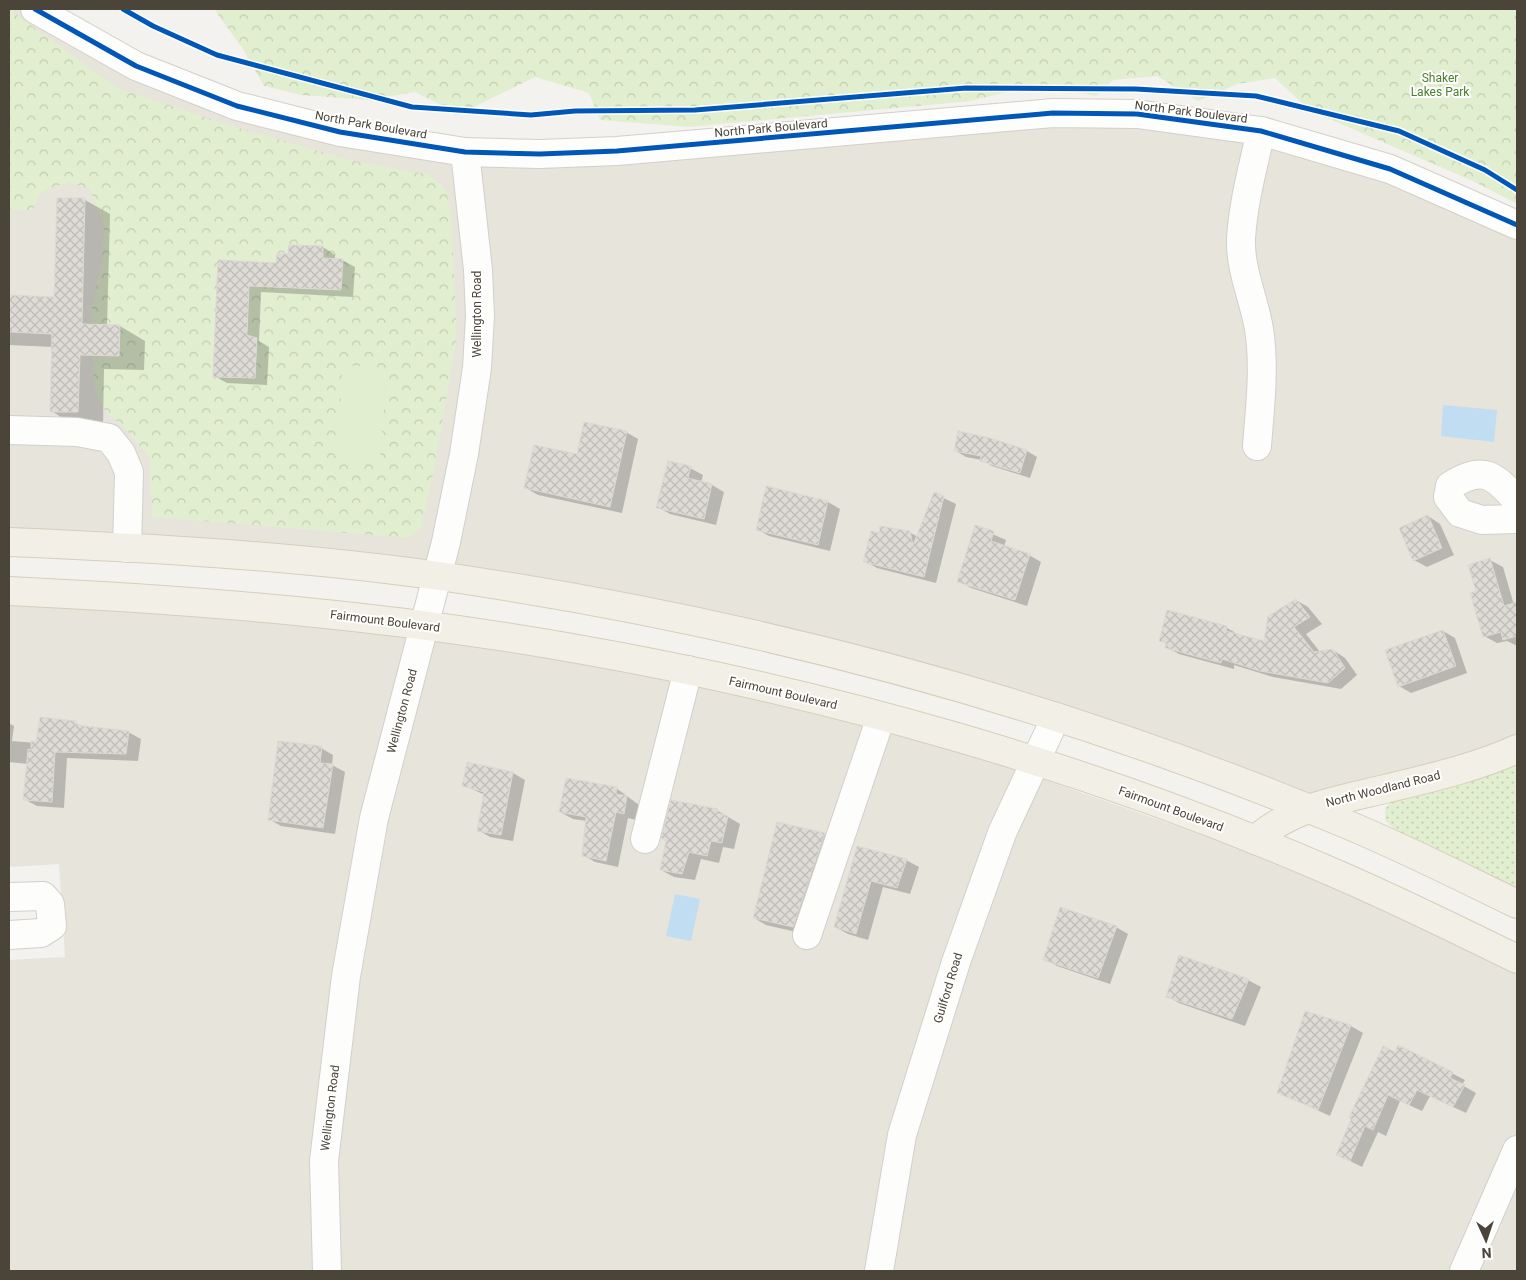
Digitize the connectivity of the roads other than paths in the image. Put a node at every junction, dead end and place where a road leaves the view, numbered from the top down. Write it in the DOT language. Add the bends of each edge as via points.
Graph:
graph roads {
  1 [pos="35,9"];
  2 [pos="1261,131"];
  3 [pos="465,152"];
  4 [pos="1517,225"];
  5 [pos="9,430"];
  6 [pos="1257,446"];
  7 [pos="1517,501"];
  8 [pos="1517,519"];
  9 [pos="9,542"];
  10 [pos="127,548"];
  11 [pos="437,576"];
  12 [pos="9,591"];
  13 [pos="424,625"];
  14 [pos="688,670"];
  15 [pos="881,717"];
  16 [pos="1056,717"];
  17 [pos="1517,750"];
  18 [pos="1034,762"];
  19 [pos="1306,809"];
  20 [pos="644,839"];
  21 [pos="1255,840"];
  22 [pos="9,898"];
  23 [pos="1517,904"];
  24 [pos="9,935"];
  25 [pos="807,935"];
  26 [pos="1517,959"];
  27 [pos="1517,1150"];
  28 [pos="1510,1185"];
  29 [pos="327,1271"];
  30 [pos="879,1271"];
  31 [pos="1464,1271"];
  1 -- 3 [label="street, North Park Boulevard" via="136,66 237,106 340,132"];
  2 -- 3 [label="street, North Park Boulevard" via="1137,114 1053,113 617,151"];
  2 -- 4 [label="street, North Park Boulevard" via="1390,169"];
  2 -- 6 [label="street" via="1245,205 1241,242 1259,328 1263,366"];
  3 -- 11 [label="street, Wellington Road" via="478,270 477,368 464,454"];
  5 -- 10 [label="street" via="77,432 110,438 129,472"];
  7 -- 8 [label="street" via="1505,486 1486,474 1466,475 1450,486 1448,496 1460,513 1482,520"];
  9 -- 10 [label="main road"];
  10 -- 11 [label="main road"];
  11 -- 13 [label="street, Wellington Road"];
  11 -- 16 [label="main road" via="610,604 776,639 917,674"];
  12 -- 13 [label="main road, Fairmount Boulevard" via="198,602"];
  13 -- 14 [label="main road, Fairmount Boulevard"];
  13 -- 29 [label="street, Wellington Road" via="374,818 346,976 324,1160"];
  14 -- 15 [label="main road, Fairmount Boulevard"];
  14 -- 20 [label="street"];
  15 -- 18 [label="main road, Fairmount Boulevard"];
  15 -- 25 [label="street"];
  16 -- 18 [label="street, Guilford Road"];
  16 -- 19 [label="main road"];
  17 -- 19 [label="main road, North Woodland Road" via="1450,773"];
  18 -- 21 [label="main road, Fairmount Boulevard"];
  18 -- 30 [label="street, Guilford Road" via="1002,833 968,925 902,1135"];
  19 -- 21 [label="main road, North Woodland Road" via="1275,824"];
  19 -- 23 [label="main road" via="1412,853"];
  21 -- 26 [label="main road, Fairmount Boulevard" via="1345,878"];
  22 -- 24 [label="street" via="43,896 50,904 52,926 41,933"];
  27 -- 28 [label="street"];
  28 -- 31 [label="street"];
}
